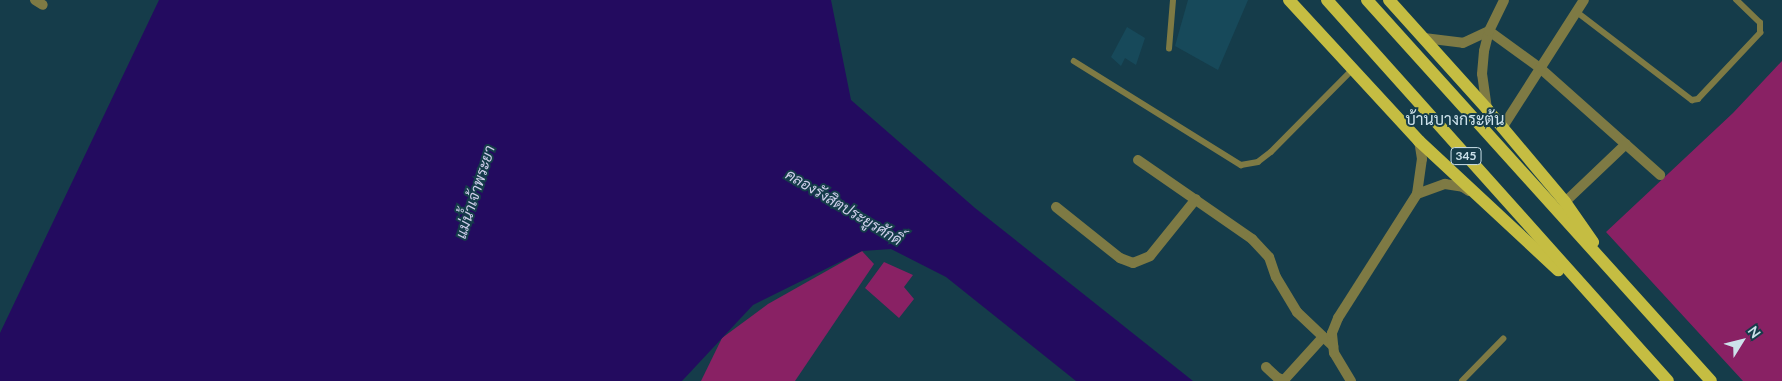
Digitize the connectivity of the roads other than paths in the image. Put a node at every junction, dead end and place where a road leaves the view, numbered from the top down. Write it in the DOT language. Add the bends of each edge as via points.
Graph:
graph roads {
  1 [pos="1173,0"];
  2 [pos="1289,0"];
  3 [pos="1327,0"];
  4 [pos="1367,0"];
  5 [pos="1389,0"];
  6 [pos="1504,0"];
  7 [pos="1584,0"];
  8 [pos="1736,0"];
  9 [pos="1577,12"];
  10 [pos="1489,31"];
  11 [pos="1424,38"];
  12 [pos="1169,49"];
  13 [pos="1074,61"];
  14 [pos="1540,68"];
  15 [pos="1353,69"];
  16 [pos="1487,109"];
  17 [pos="1502,128"];
  18 [pos="1419,140"];
  19 [pos="1626,144"];
  20 [pos="1138,160"];
  21 [pos="1660,175"];
  22 [pos="1416,194"];
  23 [pos="1196,199"];
  24 [pos="1482,201"];
  25 [pos="1565,202"];
  26 [pos="1056,207"];
  27 [pos="1627,290"];
  28 [pos="1605,312"];
  29 [pos="1323,337"];
  30 [pos="1503,339"];
  31 [pos="1333,346"];
  32 [pos="1266,367"];
  33 [pos="1351,381"];
  34 [pos="1462,381"];
  35 [pos="1668,381"];
  36 [pos="1711,381"];
  1 -- 12 [label="lane"];
  2 -- 15 [label="main road"];
  3 -- 28 [label="main road, 345"];
  4 -- 27 [label="main road, 345"];
  5 -- 11 [label="main road"];
  6 -- 10 [label="street"];
  7 -- 9 [label="street"];
  8 -- 9 [label="lane" via="1760,23 1760,32 1698,99 1692,100"];
  9 -- 14 [label="street"];
  10 -- 11 [label="street" via="1463,44"];
  10 -- 14 [label="street"];
  10 -- 16 [label="street" via="1482,74"];
  11 -- 16 [label="main road"];
  13 -- 15 [label="lane" via="1241,165 1258,162 1271,152"];
  14 -- 17 [label="street"];
  14 -- 19 [label="street"];
  15 -- 18 [label="main road"];
  16 -- 17 [label="main road"];
  17 -- 25 [label="main road"];
  18 -- 22 [label="street" via="1422,159"];
  18 -- 24 [label="main road"];
  19 -- 21 [label="street"];
  19 -- 25 [label="street"];
  20 -- 23 [label="street"];
  22 -- 24 [label="street" via="1446,184 1463,187"];
  22 -- 31 [label="street" via="1338,318 1332,333"];
  23 -- 26 [label="street" via="1150,256 1133,264 1120,258"];
  23 -- 29 [label="street" via="1257,245 1268,257 1297,312"];
  24 -- 28 [label="main road"];
  25 -- 27 [label="main road"];
  27 -- 36 [label="main road, 345"];
  28 -- 35 [label="main road, 345"];
  29 -- 31 [label="street"];
  29 -- 32 [label="street" via="1284,380"];
  30 -- 34 [label="lane"];
  31 -- 33 [label="street"];
}
